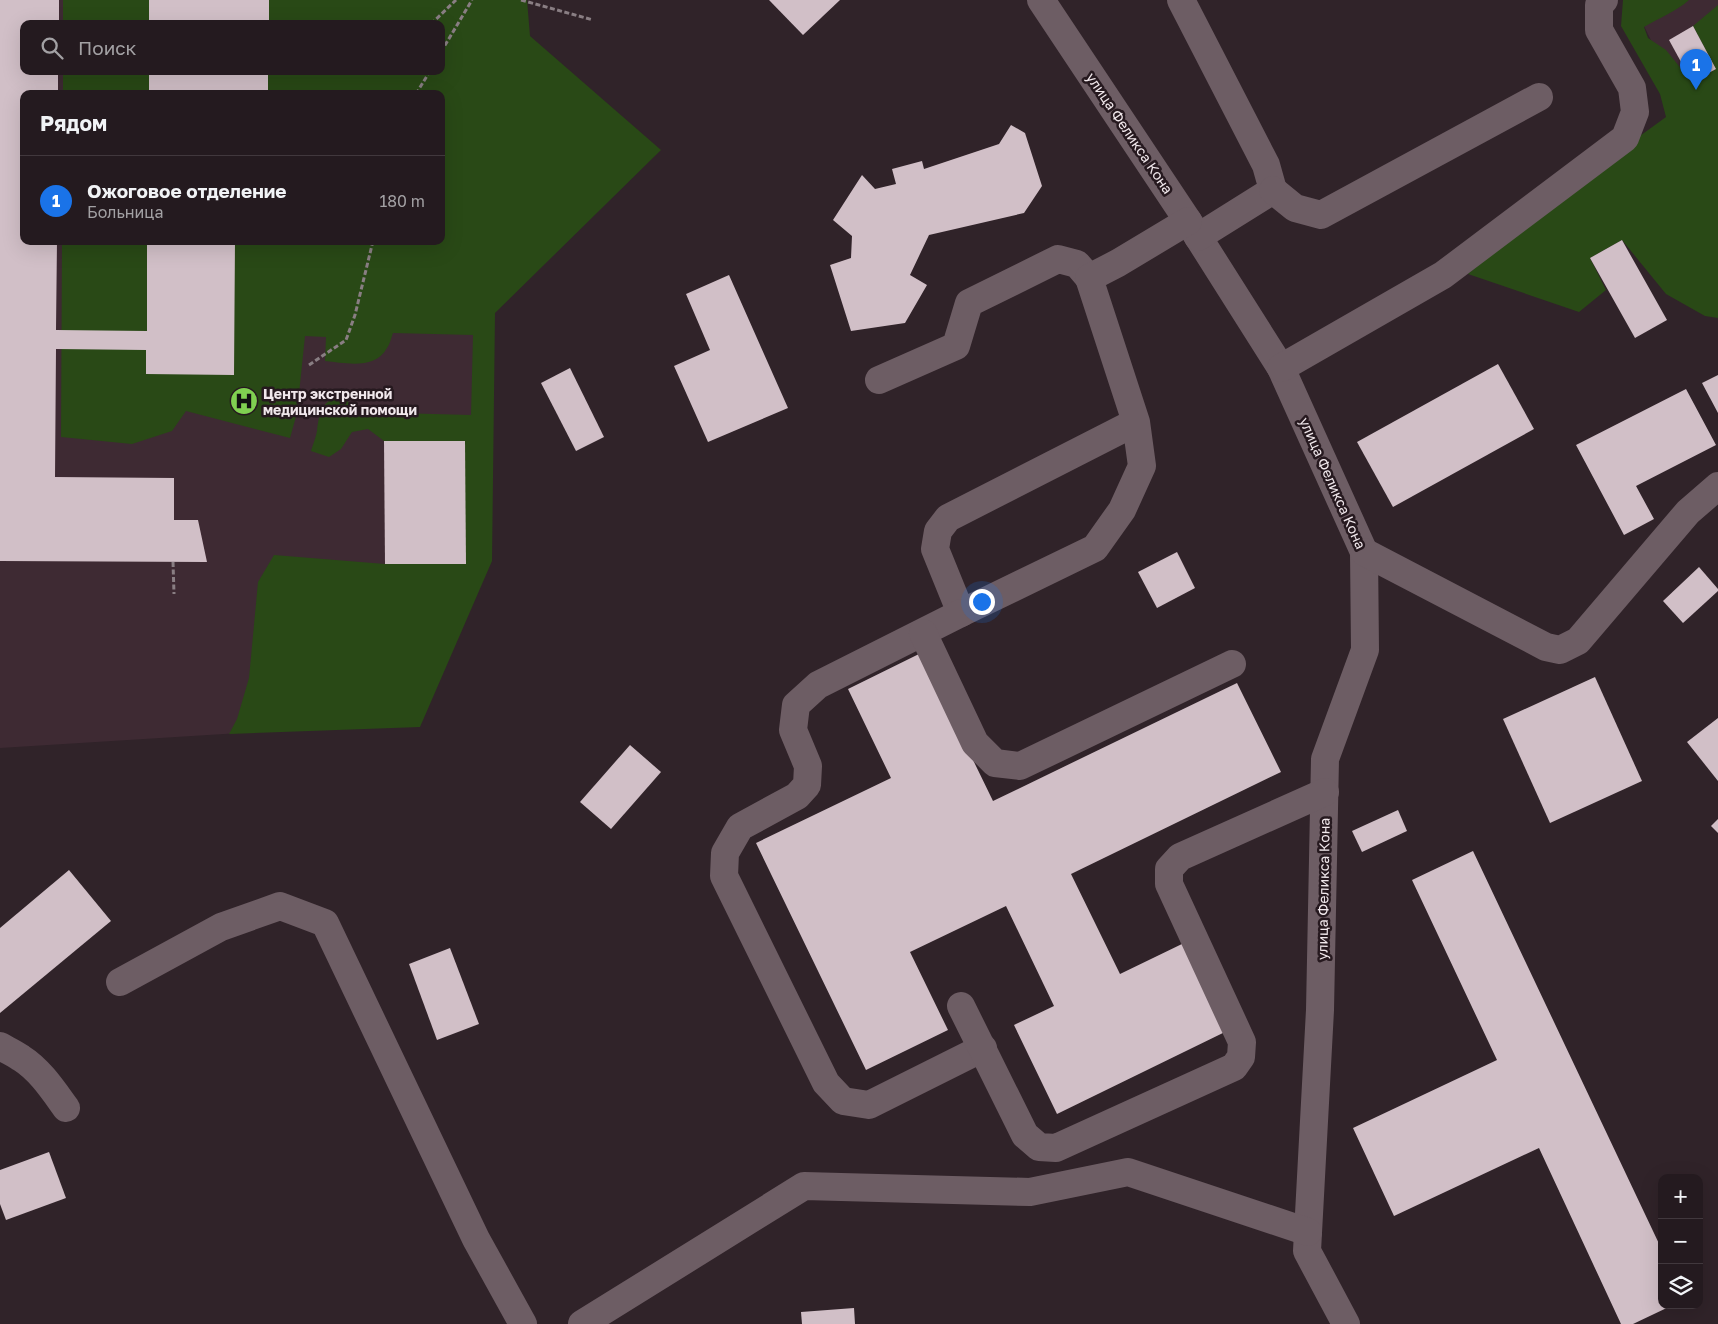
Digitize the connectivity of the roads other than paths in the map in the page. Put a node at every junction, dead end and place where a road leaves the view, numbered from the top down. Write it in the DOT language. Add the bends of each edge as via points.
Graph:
graph roads {
  1 [pos="1041,0"];
  2 [pos="1181,0"];
  3 [pos="1604,0"];
  4 [pos="1539,97"];
  5 [pos="1273,190"];
  6 [pos="1193,229"];
  7 [pos="1088,278"];
  8 [pos="1281,368"];
  9 [pos="879,380"];
  10 [pos="1136,422"];
  11 [pos="1718,486"];
  12 [pos="1364,552"];
  13 [pos="961,613"];
  14 [pos="923,633"];
  15 [pos="1232,664"];
  16 [pos="1325,792"];
  17 [pos="120,982"];
  18 [pos="961,1006"];
  19 [pos="0,1046"];
  20 [pos="983,1048"];
  21 [pos="66,1108"];
  22 [pos="1308,1232"];
  23 [pos="523,1324"];
  24 [pos="582,1324"];
  25 [pos="1346,1324"];
  1 -- 6 [label="street, улица Феликса Кона"];
  2 -- 5 [label="street" via="1266,164"];
  3 -- 8 [label="street" via="1599,5 1599,30 1632,88 1636,112 1625,138 1443,275"];
  4 -- 5 [label="street" via="1321,215 1295,208"];
  5 -- 6 [label="street"];
  6 -- 7 [label="street"];
  6 -- 8 [label="street, улица Феликса Кона"];
  7 -- 9 [label="street" via="1077,264 1058,259 969,303 956,346"];
  7 -- 10 [label="street"];
  8 -- 12 [label="street, улица Феликса Кона"];
  10 -- 13 [label="street" via="1142,466 1122,510 1095,548"];
  10 -- 13 [label="street" via="948,518 938,532 935,549"];
  11 -- 12 [label="street" via="1688,512 1578,641 1560,650 1546,647"];
  12 -- 16 [label="street, улица Феликса Кона" via="1365,650 1325,759"];
  13 -- 14 [label="street"];
  14 -- 15 [label="street" via="975,743 995,763 1020,766"];
  14 -- 20 [label="street" via="818,685 796,705 793,730 808,766 807,785 797,796 740,827 725,853 724,876 826,1083 843,1101 869,1105"];
  16 -- 20 [label="street" via="1180,857 1168,870 1169,884 1242,1042 1241,1057 1234,1067 1056,1148 1039,1147 1026,1135"];
  16 -- 22 [label="street, улица Феликса Кона" via="1320,1010"];
  17 -- 23 [label="street" via="220,927 280,906 325,923 476,1239"];
  18 -- 20 [label="street"];
  19 -- 21 [label="street" via="30,1065"];
  22 -- 24 [label="street" via="1128,1172 1030,1192 804,1186"];
  22 -- 25 [label="street, улица Феликса Кона" via="1307,1252"];
}
